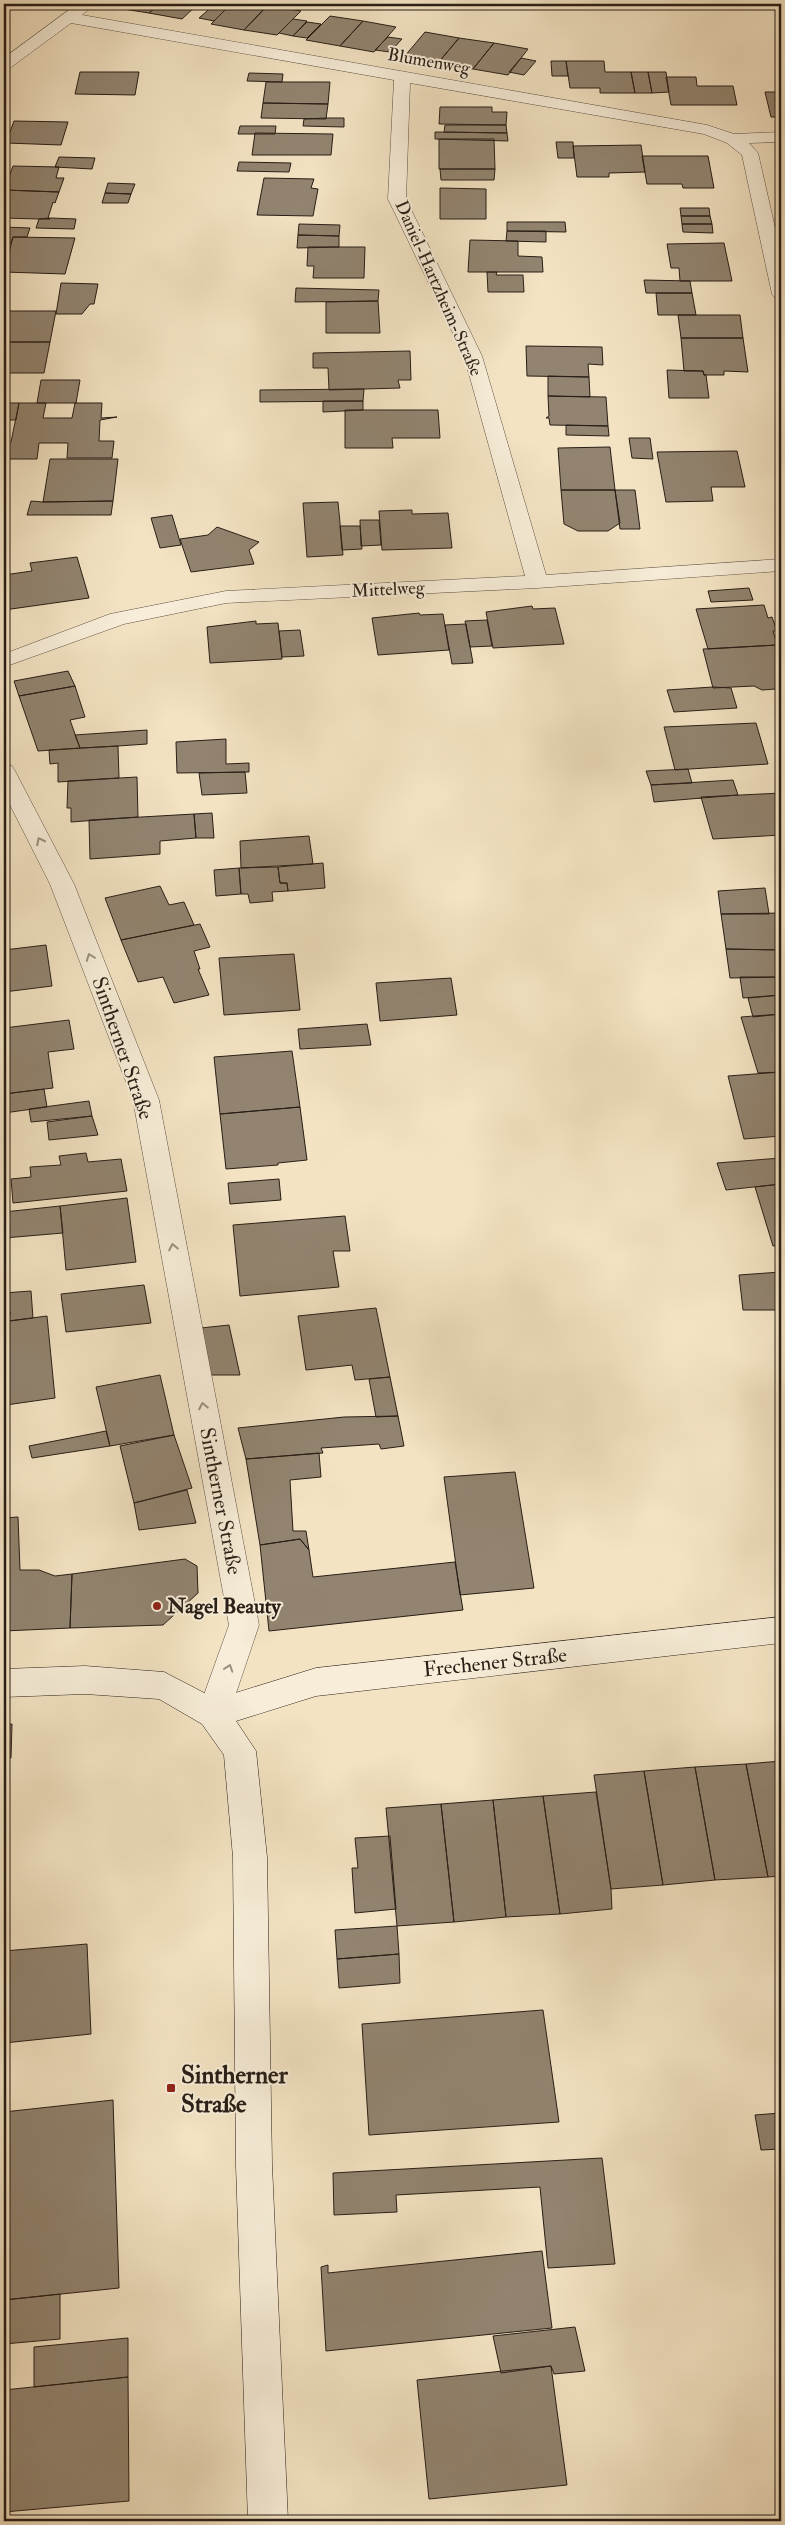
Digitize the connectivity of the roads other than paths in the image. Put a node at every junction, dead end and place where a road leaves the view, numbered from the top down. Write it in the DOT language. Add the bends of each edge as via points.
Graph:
graph roads {
  1 [pos="87,4"];
  2 [pos="70,18"];
  3 [pos="4,65"];
  4 [pos="402,77"];
  5 [pos="781,137"];
  6 [pos="733,139"];
  7 [pos="781,294"];
  8 [pos="781,565"];
  9 [pos="537,582"];
  10 [pos="4,661"];
  11 [pos="4,771"];
  12 [pos="781,1630"];
  13 [pos="4,1683"];
  14 [pos="213,1714"];
  15 [pos="268,2521"];
  1 -- 2 [label="street"];
  2 -- 3 [label="street"];
  2 -- 4 [label="street, Blumenweg"];
  4 -- 6 [label="street, Blumenweg" via="707,130"];
  4 -- 9 [label="street, Daniel-Hartzheim-Straße" via="397,199 473,356"];
  5 -- 6 [label="street, Blumenweg"];
  6 -- 7 [label="street" via="750,154"];
  8 -- 9 [label="street, Mittelweg"];
  9 -- 10 [label="street, Mittelweg" via="226,597 118,619"];
  14 -- 11 [label="street, Sintherner Straße, one-way" via="244,1625 146,1100 62,884"];
  12 -- 14 [label="street, Frechener Straße" via="316,1682"];
  13 -- 14 [label="street" via="85,1680 164,1686"];
  14 -- 15 [label="street" via="240,1751 250,1857 254,2164"];
}
